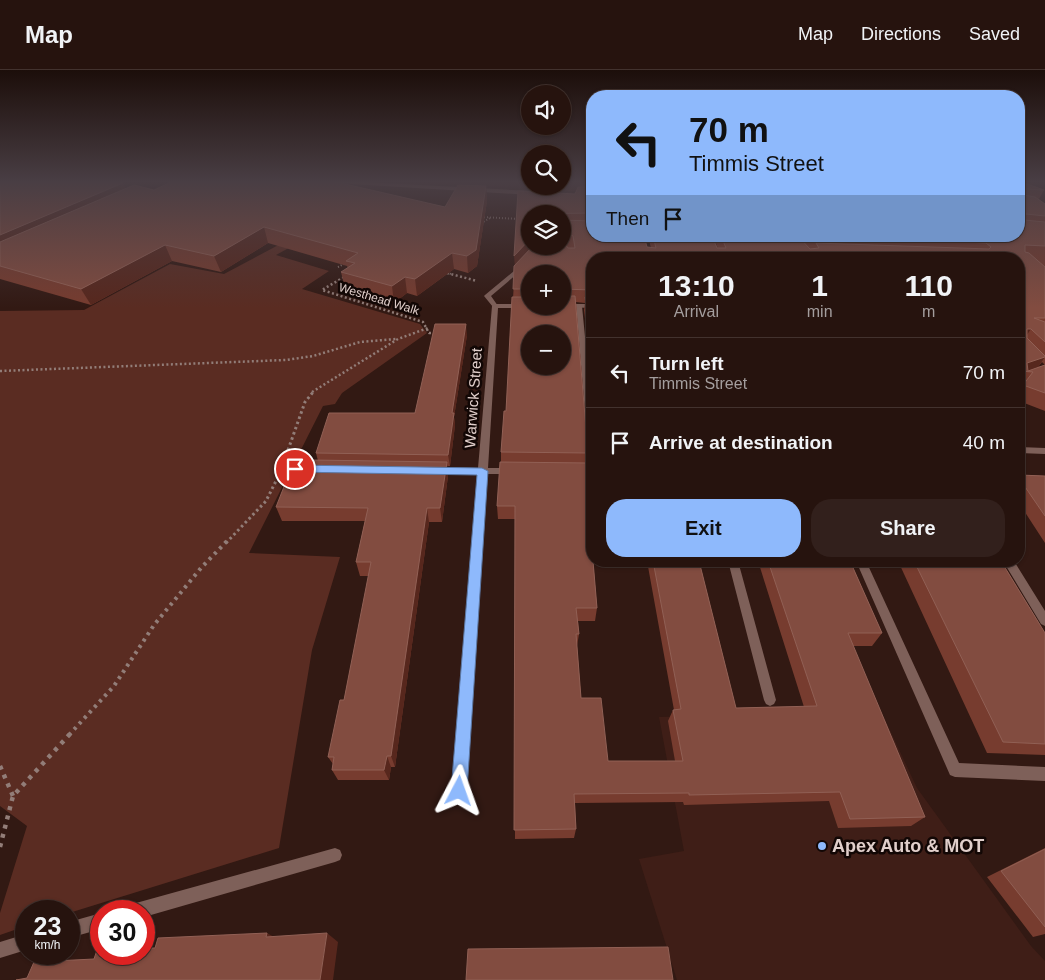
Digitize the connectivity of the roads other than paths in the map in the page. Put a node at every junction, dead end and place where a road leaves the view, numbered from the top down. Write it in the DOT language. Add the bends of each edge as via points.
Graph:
graph roads {
  1 [pos="532,255"];
  2 [pos="495,306"];
  3 [pos="521,306"];
  4 [pos="571,306"];
  5 [pos="579,306"];
  6 [pos="586,306"];
  7 [pos="586,382"];
  8 [pos="1025,450"];
  9 [pos="1045,451"];
  10 [pos="295,469"];
  11 [pos="334,470"];
  12 [pos="423,470"];
  13 [pos="482,471"];
  14 [pos="519,472"];
  15 [pos="735,567"];
  16 [pos="864,567"];
  17 [pos="1012,567"];
  18 [pos="1045,621"];
  19 [pos="770,700"];
  20 [pos="1045,774"];
  21 [pos="459,791"];
  22 [pos="335,855"];
  23 [pos="155,906"];
  24 [pos="15,945"];
  25 [pos="0,950"];
  1 -- 2 [label="street, Warwick Street" via="487,296"];
  2 -- 3 [label="street"];
  2 -- 13 [label="street, Warwick Street"];
  4 -- 5 [label="street"];
  5 -- 6 [label="street"];
  5 -- 7 [label="street"];
  8 -- 9 [label="street"];
  10 -- 11 [label="street"];
  12 -- 13 [label="street"];
  13 -- 14 [label="street"];
  13 -- 21 [label="street, Warwick Street"];
  15 -- 19 [label="street"];
  16 -- 20 [label="street" via="955,770"];
  17 -- 18 [label="street"];
  22 -- 23 [label="street"];
  24 -- 25 [label="street"];
}
